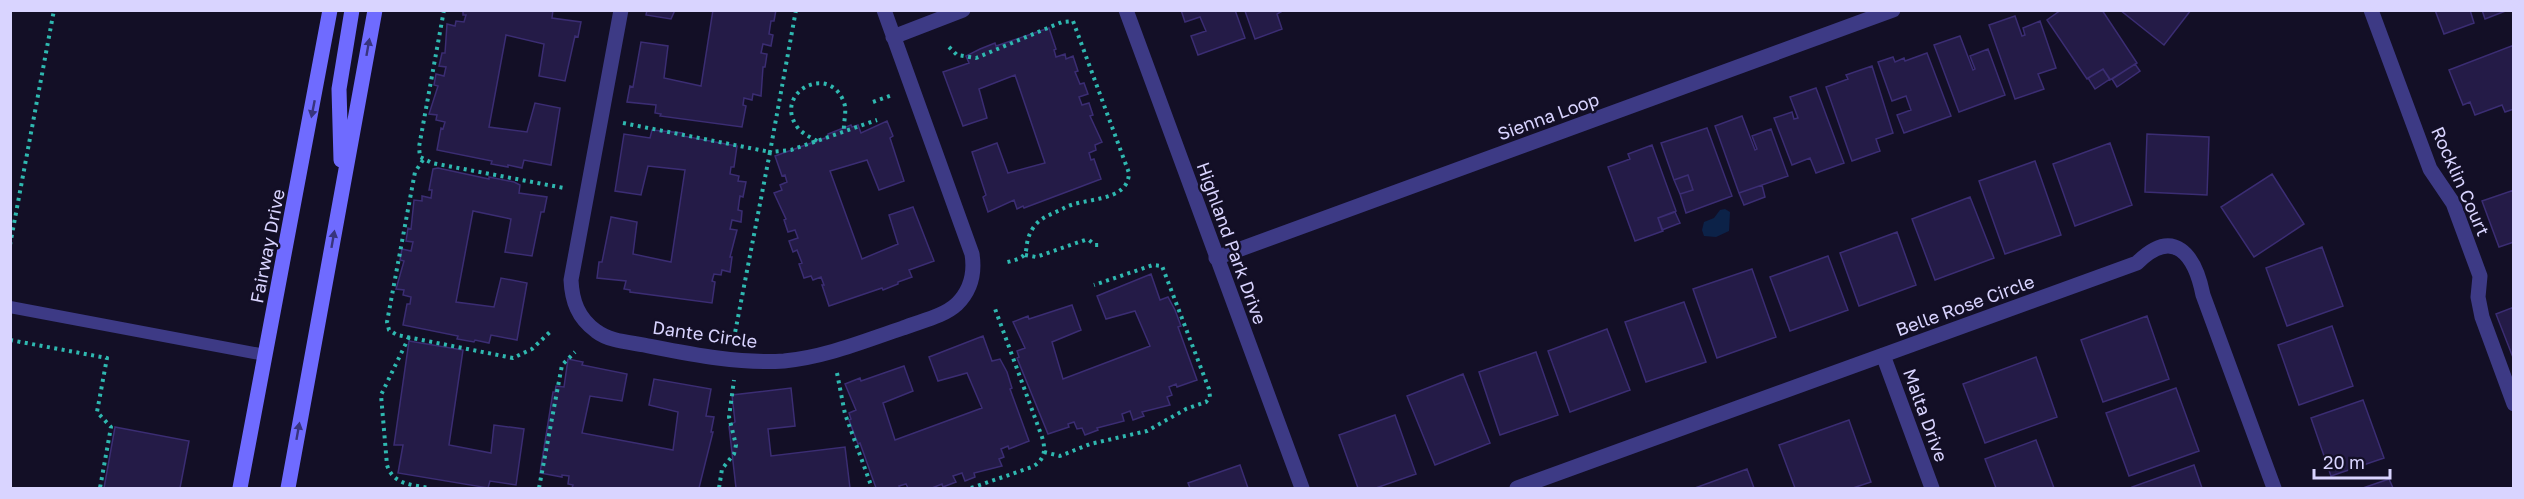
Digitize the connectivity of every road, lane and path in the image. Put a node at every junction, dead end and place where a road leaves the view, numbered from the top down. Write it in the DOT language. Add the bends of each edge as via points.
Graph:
graph roads {
  1 [pos="54,10"];
  2 [pos="330,10"];
  3 [pos="352,10"];
  4 [pos="375,10"];
  5 [pos="444,10"];
  6 [pos="621,10"];
  7 [pos="796,10"];
  8 [pos="884,10"];
  9 [pos="963,10"];
  10 [pos="1126,10"];
  11 [pos="1893,10"];
  12 [pos="2372,10"];
  13 [pos="894,37"];
  14 [pos="949,47"];
  15 [pos="892,95"];
  16 [pos="873,102"];
  17 [pos="877,120"];
  18 [pos="624,123"];
  19 [pos="844,132"];
  20 [pos="817,141"];
  21 [pos="770,152"];
  22 [pos="423,160"];
  23 [pos="564,188"];
  24 [pos="341,193"];
  25 [pos="10,245"];
  26 [pos="1100,245"];
  27 [pos="1025,254"];
  28 [pos="1216,258"];
  29 [pos="1003,263"];
  30 [pos="1094,285"];
  31 [pos="994,306"];
  32 [pos="10,308"];
  33 [pos="552,330"];
  34 [pos="409,337"];
  35 [pos="734,338"];
  36 [pos="10,340"];
  37 [pos="575,352"];
  38 [pos="265,355"];
  39 [pos="1883,355"];
  40 [pos="837,374"];
  41 [pos="734,380"];
  42 [pos="2514,404"];
  43 [pos="1044,453"];
  44 [pos="100,489"];
  45 [pos="240,489"];
  46 [pos="288,489"];
  47 [pos="430,489"];
  48 [pos="540,489"];
  49 [pos="719,489"];
  50 [pos="872,489"];
  51 [pos="971,489"];
  52 [pos="1302,489"];
  53 [pos="1517,489"];
  54 [pos="1932,489"];
  55 [pos="2274,489"];
  1 -- 25 [label="path"];
  2 -- 38 [label="main road, Fairway Drive, one-way"];
  3 -- 24 [label="main road" via="339,89"];
  24 -- 4 [label="main road, one-way"];
  5 -- 22 [label="path" via="418,150"];
  6 -- 13 [label="street, Dante Circle" via="571,280 575,303 585,322 609,338 735,360 785,361 840,350 946,311 969,288 974,271 972,254"];
  7 -- 21 [label="path"];
  8 -- 13 [label="street, Dante Circle"];
  9 -- 13 [label="street"];
  10 -- 28 [label="street, Highland Park Drive"];
  11 -- 28 [label="street, Sienna Loop"];
  12 -- 42 [label="street, Rocklin Court" via="2430,169 2453,203 2480,276 2478,297 2482,317"];
  14 -- 27 [label="path" via="962,57 976,57 1062,22 1075,23 1129,177 1126,187 1118,193 1067,206 1043,218 1032,230"];
  15 -- 16 [label="path"];
  17 -- 19 [label="path"];
  18 -- 21 [label="path"];
  19 -- 20 [label="path"];
  19 -- 20 [label="path" via="845,103 839,93 827,84 805,86 794,97 792,116 799,129"];
  20 -- 21 [label="path"];
  21 -- 35 [label="path"];
  22 -- 23 [label="path"];
  22 -- 34 [label="path" via="415,172 387,322 391,332"];
  46 -- 24 [label="main road, one-way"];
  26 -- 27 [label="path" via="1085,240 1036,256"];
  27 -- 29 [label="path"];
  28 -- 52 [label="street, Highland Park Drive"];
  30 -- 43 [label="path" via="1153,265 1162,266 1210,397 1147,431 1090,444 1060,456"];
  31 -- 43 [label="path" via="1042,437"];
  32 -- 38 [label="lane"];
  33 -- 34 [label="path" via="532,349 513,358"];
  34 -- 47 [label="path" via="381,395 387,465 397,481"];
  36 -- 44 [label="path" via="107,358 97,412 111,427"];
  37 -- 48 [label="path" via="562,365"];
  38 -- 45 [label="main road, Fairway Drive"];
  39 -- 53 [label="street, Belle Rose Circle"];
  39 -- 54 [label="street, Malta Drive"];
  39 -- 55 [label="street, Belle Rose Circle" via="2137,262 2156,248 2168,245 2180,249 2196,267"];
  40 -- 50 [label="path" via="845,414"];
  41 -- 49 [label="path" via="729,417 736,445 720,476"];
  43 -- 51 [label="path" via="1037,464"];
}
